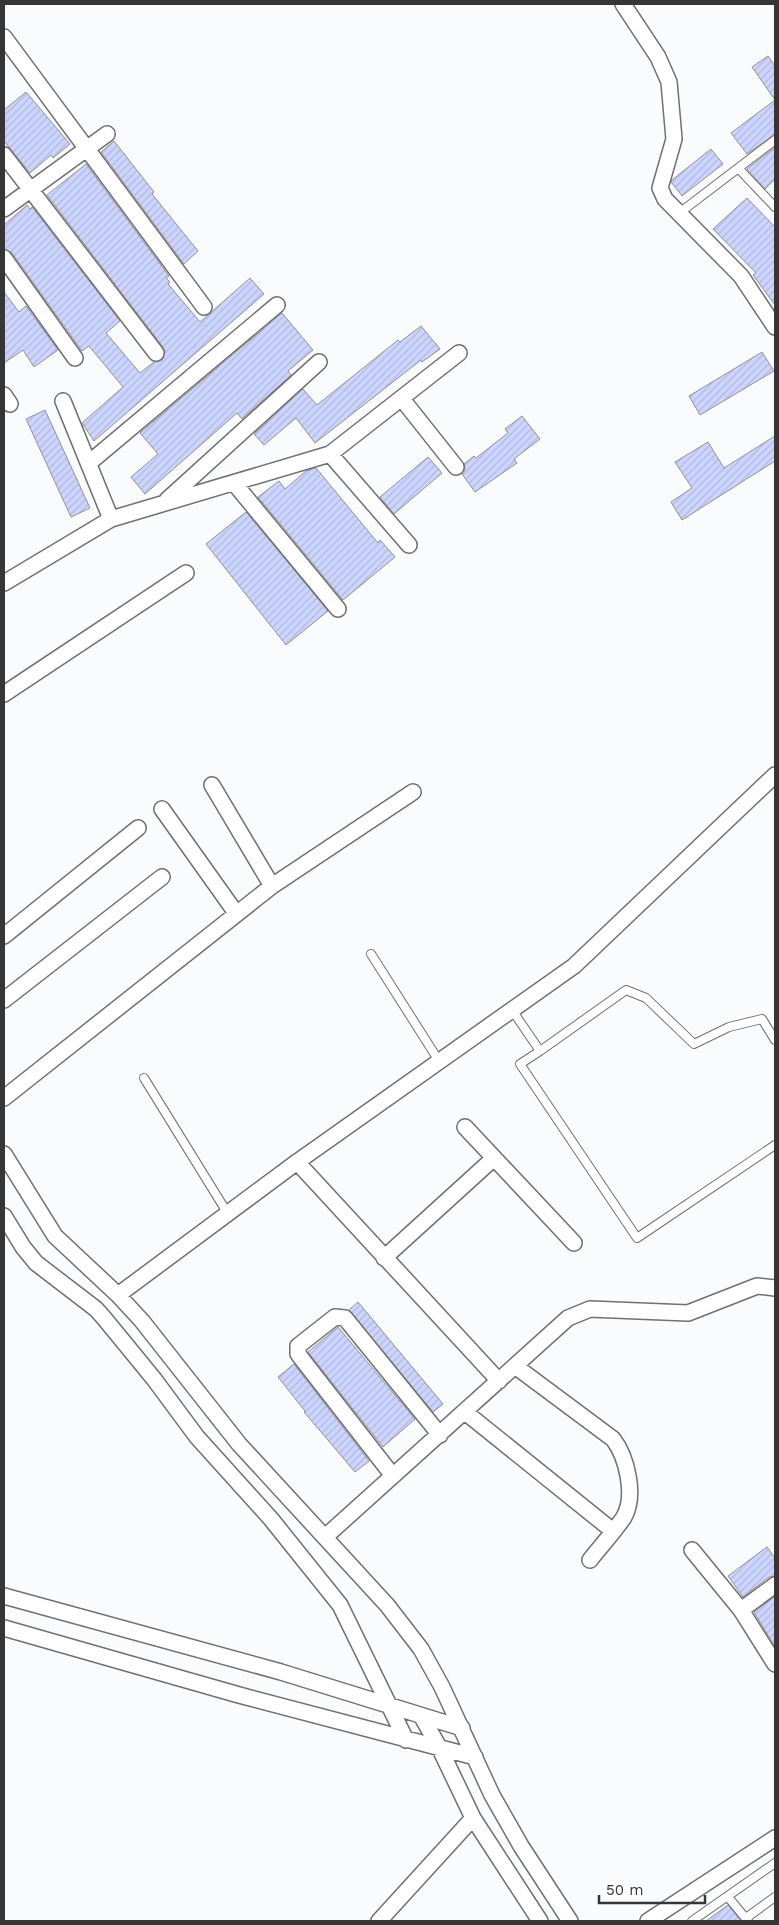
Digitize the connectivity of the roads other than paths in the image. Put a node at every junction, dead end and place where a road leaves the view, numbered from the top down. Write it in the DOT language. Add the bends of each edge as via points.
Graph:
graph roads {
  1 [pos="623,4"];
  2 [pos="4,38"];
  3 [pos="107,134"];
  4 [pos="775,140"];
  5 [pos="86,150"];
  6 [pos="4,155"];
  7 [pos="739,169"];
  8 [pos="29,191"];
  9 [pos="775,207"];
  10 [pos="4,209"];
  11 [pos="678,214"];
  12 [pos="6,266"];
  13 [pos="277,305"];
  14 [pos="204,307"];
  15 [pos="775,327"];
  16 [pos="156,353"];
  17 [pos="459,353"];
  18 [pos="75,358"];
  19 [pos="320,362"];
  20 [pos="402,399"];
  21 [pos="63,401"];
  22 [pos="330,454"];
  23 [pos="89,463"];
  24 [pos="456,467"];
  25 [pos="234,483"];
  26 [pos="164,502"];
  27 [pos="111,518"];
  28 [pos="410,545"];
  29 [pos="186,573"];
  30 [pos="4,583"];
  31 [pos="338,609"];
  32 [pos="4,694"];
  33 [pos="775,775"];
  34 [pos="212,786"];
  35 [pos="413,792"];
  36 [pos="162,809"];
  37 [pos="138,828"];
  38 [pos="162,877"];
  39 [pos="272,886"];
  40 [pos="236,913"];
  41 [pos="4,936"];
  42 [pos="371,954"];
  43 [pos="4,1000"];
  44 [pos="512,1010"];
  45 [pos="775,1040"];
  46 [pos="540,1051"];
  47 [pos="439,1061"];
  48 [pos="144,1078"];
  49 [pos="4,1098"];
  50 [pos="465,1127"];
  51 [pos="775,1145"];
  52 [pos="4,1154"];
  53 [pos="494,1158"];
  54 [pos="297,1162"];
  55 [pos="228,1214"];
  56 [pos="4,1216"];
  57 [pos="574,1244"];
  58 [pos="384,1258"];
  59 [pos="775,1288"];
  60 [pos="118,1295"];
  61 [pos="515,1366"];
  62 [pos="499,1381"];
  63 [pos="465,1412"];
  64 [pos="440,1435"];
  65 [pos="393,1476"];
  66 [pos="612,1531"];
  67 [pos="325,1537"];
  68 [pos="692,1550"];
  69 [pos="590,1560"];
  70 [pos="775,1585"];
  71 [pos="4,1596"];
  72 [pos="741,1610"];
  73 [pos="4,1628"];
  74 [pos="775,1664"];
  75 [pos="390,1706"];
  76 [pos="422,1717"];
  77 [pos="459,1727"];
  78 [pos="406,1740"];
  79 [pos="445,1750"];
  80 [pos="472,1756"];
  81 [pos="473,1818"];
  82 [pos="775,1838"];
  83 [pos="775,1864"];
  84 [pos="775,1896"];
  85 [pos="728,1897"];
  86 [pos="747,1920"];
  87 [pos="379,1921"];
  88 [pos="540,1921"];
  89 [pos="570,1921"];
  90 [pos="648,1921"];
  91 [pos="692,1921"];
  1 -- 11 [label="street" via="658,57 669,82 674,139 660,188 665,200"];
  2 -- 5 [label="street"];
  3 -- 5 [label="street"];
  4 -- 7 [label="lane"];
  5 -- 8 [label="street"];
  5 -- 14 [label="street"];
  6 -- 8 [label="street"];
  7 -- 9 [label="lane"];
  7 -- 11 [label="lane"];
  8 -- 10 [label="street"];
  8 -- 16 [label="street"];
  11 -- 15 [label="street" via="741,276"];
  12 -- 18 [label="street"];
  13 -- 23 [label="street"];
  17 -- 20 [label="street"];
  19 -- 26 [label="street"];
  20 -- 22 [label="street"];
  20 -- 24 [label="street"];
  21 -- 23 [label="street"];
  22 -- 25 [label="street"];
  22 -- 28 [label="street"];
  23 -- 27 [label="street"];
  25 -- 26 [label="street"];
  25 -- 31 [label="street"];
  26 -- 27 [label="street"];
  27 -- 30 [label="street"];
  29 -- 32 [label="street"];
  33 -- 44 [label="street" via="574,966"];
  34 -- 39 [label="street"];
  35 -- 39 [label="street"];
  36 -- 40 [label="street"];
  37 -- 41 [label="street"];
  38 -- 43 [label="street"];
  39 -- 40 [label="street"];
  40 -- 49 [label="street"];
  42 -- 47 [label="lane"];
  44 -- 46 [label="lane"];
  44 -- 47 [label="street"];
  45 -- 46 [label="lane" via="762,1019 729,1027 694,1044 646,998 626,990"];
  46 -- 51 [label="lane" via="520,1064 636,1238"];
  47 -- 54 [label="street"];
  48 -- 55 [label="lane"];
  50 -- 53 [label="street"];
  52 -- 60 [label="street" via="55,1236"];
  53 -- 57 [label="street"];
  53 -- 58 [label="street"];
  54 -- 55 [label="street"];
  54 -- 58 [label="street"];
  55 -- 60 [label="street"];
  56 -- 75 [label="street" via="36,1264 96,1309 197,1437 271,1519 334,1598"];
  58 -- 62 [label="street"];
  59 -- 61 [label="street" via="758,1286 688,1313 590,1309 579,1312 556,1326"];
  60 -- 67 [label="street" via="239,1444"];
  61 -- 62 [label="street"];
  61 -- 66 [label="street" via="614,1439 622,1450 629,1477 628,1503 625,1516"];
  62 -- 63 [label="street"];
  63 -- 64 [label="street"];
  63 -- 66 [label="street"];
  64 -- 65 [label="street"];
  64 -- 65 [label="street" via="345,1318 335,1317 298,1346 298,1354"];
  65 -- 67 [label="street"];
  66 -- 69 [label="street"];
  67 -- 77 [label="street" via="387,1605 420,1649 442,1686"];
  68 -- 72 [label="street"];
  70 -- 72 [label="street"];
  71 -- 75 [label="street" via="281,1672"];
  72 -- 74 [label="street"];
  73 -- 78 [label="street"];
  75 -- 76 [label="street"];
  75 -- 78 [label="street"];
  76 -- 77 [label="street"];
  76 -- 79 [label="street"];
  77 -- 80 [label="street"];
  78 -- 79 [label="street"];
  79 -- 80 [label="street"];
  79 -- 81 [label="street"];
  80 -- 89 [label="street" via="521,1846"];
  81 -- 87 [label="street"];
  81 -- 88 [label="street"];
  82 -- 90 [label="street"];
  83 -- 85 [label="lane"];
  84 -- 86 [label="lane"];
  85 -- 86 [label="lane"];
  85 -- 91 [label="lane"];
}
